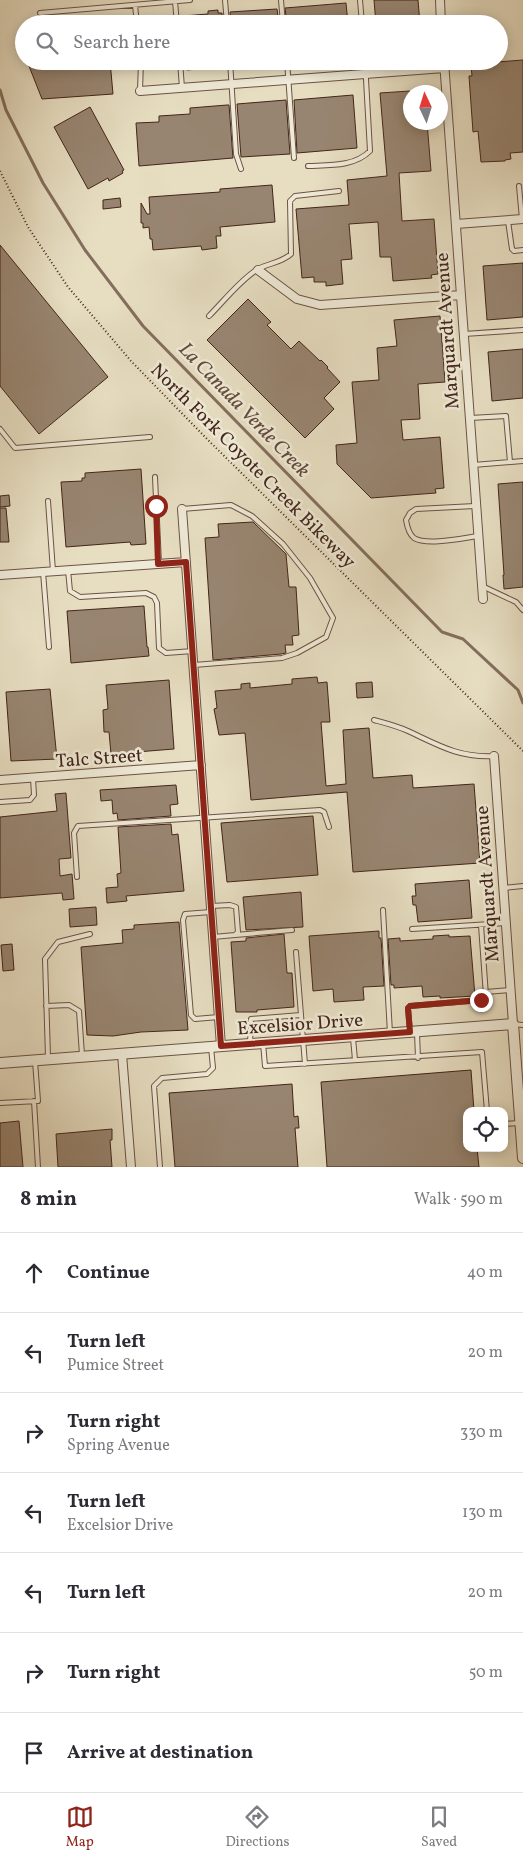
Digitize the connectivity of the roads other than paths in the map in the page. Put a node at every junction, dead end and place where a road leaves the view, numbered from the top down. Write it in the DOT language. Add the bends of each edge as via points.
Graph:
graph roads {
  1 [pos="190,0"];
  2 [pos="225,0"];
  3 [pos="282,0"];
  4 [pos="360,0"];
  5 [pos="440,0"];
  6 [pos="175,1"];
  7 [pos="134,5"];
  8 [pos="40,13"];
  9 [pos="135,15"];
  10 [pos="176,15"];
  11 [pos="226,15"];
  12 [pos="283,15"];
  13 [pos="361,15"];
  14 [pos="441,15"];
  15 [pos="140,70"];
  16 [pos="181,70"];
  17 [pos="231,70"];
  18 [pos="287,70"];
  19 [pos="366,70"];
  20 [pos="401,70"];
  21 [pos="444,70"];
  22 [pos="366,74"];
  23 [pos="289,80"];
  24 [pos="232,84"];
  25 [pos="182,88"];
  26 [pos="140,91"];
  27 [pos="294,158"];
  28 [pos="308,166"];
  29 [pos="241,169"];
  30 [pos="518,186"];
  31 [pos="339,191"];
  32 [pos="523,219"];
  33 [pos="508,221"];
  34 [pos="456,224"];
  35 [pos="523,250"];
  36 [pos="258,270"];
  37 [pos="461,295"];
  38 [pos="209,316"];
  39 [pos="523,330"];
  40 [pos="464,334"];
  41 [pos="470,418"];
  42 [pos="0,429"];
  43 [pos="150,437"];
  44 [pos="510,462"];
  45 [pos="523,462"];
  46 [pos="473,465"];
  47 [pos="155,477"];
  48 [pos="48,500"];
  49 [pos="476,506"];
  50 [pos="182,509"];
  51 [pos="478,536"];
  52 [pos="186,562"];
  53 [pos="158,564"];
  54 [pos="68,570"];
  55 [pos="53,571"];
  56 [pos="43,572"];
  57 [pos="0,575"];
  58 [pos="482,586"];
  59 [pos="483,599"];
  60 [pos="523,610"];
  61 [pos="49,646"];
  62 [pos="193,651"];
  63 [pos="194,665"];
  64 [pos="374,720"];
  65 [pos="494,756"];
  66 [pos="201,765"];
  67 [pos="33,778"];
  68 [pos="0,780"];
  69 [pos="0,802"];
  70 [pos="205,818"];
  71 [pos="329,827"];
  72 [pos="77,877"];
  73 [pos="523,886"];
  74 [pos="504,888"];
  75 [pos="211,909"];
  76 [pos="383,910"];
  77 [pos="506,923"];
  78 [pos="481,925"];
  79 [pos="412,929"];
  80 [pos="292,930"];
  81 [pos="90,934"];
  82 [pos="236,935"];
  83 [pos="213,937"];
  84 [pos="296,952"];
  85 [pos="511,990"];
  86 [pos="486,992"];
  87 [pos="46,1006"];
  88 [pos="301,1015"];
  89 [pos="219,1017"];
  90 [pos="518,1024"];
  91 [pos="413,1031"];
  92 [pos="390,1033"];
  93 [pos="353,1036"];
  94 [pos="303,1040"];
  95 [pos="264,1043"];
  96 [pos="250,1044"];
  97 [pos="216,1047"];
  98 [pos="122,1054"];
  99 [pos="82,1057"];
  100 [pos="418,1058"];
  101 [pos="48,1060"];
  102 [pos="355,1060"];
  103 [pos="35,1061"];
  104 [pos="0,1063"];
  105 [pos="520,1063"];
  106 [pos="305,1064"];
  107 [pos="34,1101"];
  108 [pos="0,1103"];
  109 [pos="486,1107"];
  110 [pos="520,1123"];
  111 [pos="508,1124"];
  112 [pos="523,1158"];
  113 [pos="38,1167"];
  114 [pos="131,1167"];
  115 [pos="160,1167"];
  1 -- 6 [label="lane"];
  2 -- 11 [label="lane"];
  3 -- 12 [label="lane"];
  4 -- 13 [label="lane"];
  5 -- 14 [label="street"];
  6 -- 7 [label="lane"];
  6 -- 10 [label="lane"];
  7 -- 8 [label="lane"];
  7 -- 9 [label="lane"];
  15 -- 26 [label="lane"];
  16 -- 25 [label="lane"];
  17 -- 24 [label="lane"];
  18 -- 23 [label="lane"];
  19 -- 22 [label="lane"];
  20 -- 22 [label="street"];
  21 -- 34 [label="street, Marquardt Avenue"];
  22 -- 23 [label="street"];
  22 -- 28 [label="lane" via="370,152 351,163"];
  23 -- 24 [label="street"];
  23 -- 27 [label="lane"];
  24 -- 25 [label="street"];
  24 -- 29 [label="lane" via="236,154"];
  25 -- 26 [label="street"];
  30 -- 32 [label="lane"];
  31 -- 36 [label="lane" via="295,196 290,201 291,254"];
  32 -- 33 [label="street"];
  33 -- 34 [label="street"];
  33 -- 35 [label="lane" via="512,249"];
  34 -- 37 [label="street, Marquardt Avenue"];
  36 -- 37 [label="street" via="297,298 320,305"];
  36 -- 38 [label="lane" via="243,280"];
  37 -- 40 [label="street, Marquardt Avenue"];
  39 -- 40 [label="lane"];
  40 -- 41 [label="street, Marquardt Avenue"];
  41 -- 44 [label="lane" via="506,416"];
  41 -- 46 [label="street, Marquardt Avenue"];
  42 -- 43 [label="lane" via="15,448"];
  44 -- 45 [label="lane"];
  44 -- 46 [label="lane"];
  46 -- 49 [label="street, Marquardt Avenue"];
  47 -- 53 [label="lane"];
  48 -- 55 [label="lane"];
  49 -- 51 [label="street, Marquardt Avenue"];
  49 -- 51 [label="lane" via="416,509 406,520 413,537 422,541"];
  50 -- 52 [label="street"];
  50 -- 63 [label="lane" via="231,505 252,516 283,544 310,578 333,618 326,637 297,653 282,658"];
  51 -- 58 [label="street, Marquardt Avenue"];
  52 -- 53 [label="street"];
  52 -- 62 [label="street"];
  53 -- 54 [label="street"];
  54 -- 55 [label="street"];
  54 -- 62 [label="lane" via="70,591 80,597 146,593 154,597 159,648 166,653"];
  55 -- 56 [label="street"];
  56 -- 57 [label="street"];
  56 -- 61 [label="lane"];
  58 -- 59 [label="street, Marquardt Avenue"];
  58 -- 60 [label="lane" via="516,602"];
  62 -- 63 [label="street"];
  63 -- 66 [label="street"];
  64 -- 65 [label="lane" via="406,730 449,750 481,757"];
  65 -- 74 [label="street, Marquardt Avenue"];
  66 -- 67 [label="street, Talc Street"];
  66 -- 70 [label="street"];
  67 -- 68 [label="street, Talc Street"];
  67 -- 69 [label="lane" via="34,795 30,800"];
  70 -- 71 [label="lane" via="320,810 324,812"];
  70 -- 72 [label="lane" via="78,826 74,833"];
  70 -- 75 [label="street"];
  73 -- 74 [label="lane"];
  74 -- 77 [label="street, Marquardt Avenue"];
  75 -- 82 [label="lane" via="236,907"];
  75 -- 83 [label="street"];
  75 -- 89 [label="lane" via="185,914 183,920 191,1015 195,1019"];
  76 -- 92 [label="lane"];
  77 -- 78 [label="lane"];
  77 -- 85 [label="street, Marquardt Avenue"];
  78 -- 79 [label="lane"];
  78 -- 86 [label="lane"];
  80 -- 82 [label="lane"];
  81 -- 87 [label="lane" via="58,942 45,959"];
  82 -- 83 [label="lane"];
  83 -- 89 [label="street"];
  84 -- 88 [label="lane"];
  85 -- 86 [label="lane"];
  85 -- 90 [label="street, Marquardt Avenue"];
  86 -- 91 [label="lane" via="481,1000 410,1006"];
  87 -- 99 [label="lane" via="69,1005 79,1011"];
  87 -- 101 [label="lane"];
  88 -- 94 [label="lane"];
  88 -- 96 [label="lane" via="251,1019"];
  89 -- 97 [label="street"];
  90 -- 91 [label="street, Excelsior Drive"];
  90 -- 105 [label="street, Marquardt Avenue"];
  91 -- 92 [label="street, Excelsior Drive"];
  91 -- 100 [label="lane"];
  92 -- 93 [label="street, Excelsior Drive"];
  93 -- 94 [label="street, Excelsior Drive"];
  93 -- 102 [label="lane"];
  94 -- 95 [label="street, Excelsior Drive"];
  94 -- 106 [label="lane"];
  95 -- 96 [label="street, Excelsior Drive"];
  95 -- 106 [label="lane" via="265,1066"];
  96 -- 97 [label="street, Excelsior Drive"];
  97 -- 98 [label="street, Excelsior Drive"];
  97 -- 115 [label="lane" via="212,1068 207,1074 162,1078 154,1086"];
  98 -- 99 [label="street, Excelsior Drive"];
  98 -- 114 [label="street"];
  99 -- 101 [label="street, Excelsior Drive"];
  100 -- 102 [label="lane"];
  100 -- 109 [label="lane" via="482,1052"];
  101 -- 103 [label="street, Excelsior Drive"];
  102 -- 106 [label="lane"];
  103 -- 104 [label="street, Excelsior Drive"];
  103 -- 107 [label="lane" via="38,1101"];
  105 -- 110 [label="street, Marquardt Avenue"];
  107 -- 108 [label="lane"];
  107 -- 113 [label="lane"];
  110 -- 111 [label="lane"];
  110 -- 112 [label="street, Marquardt Avenue"];
}
